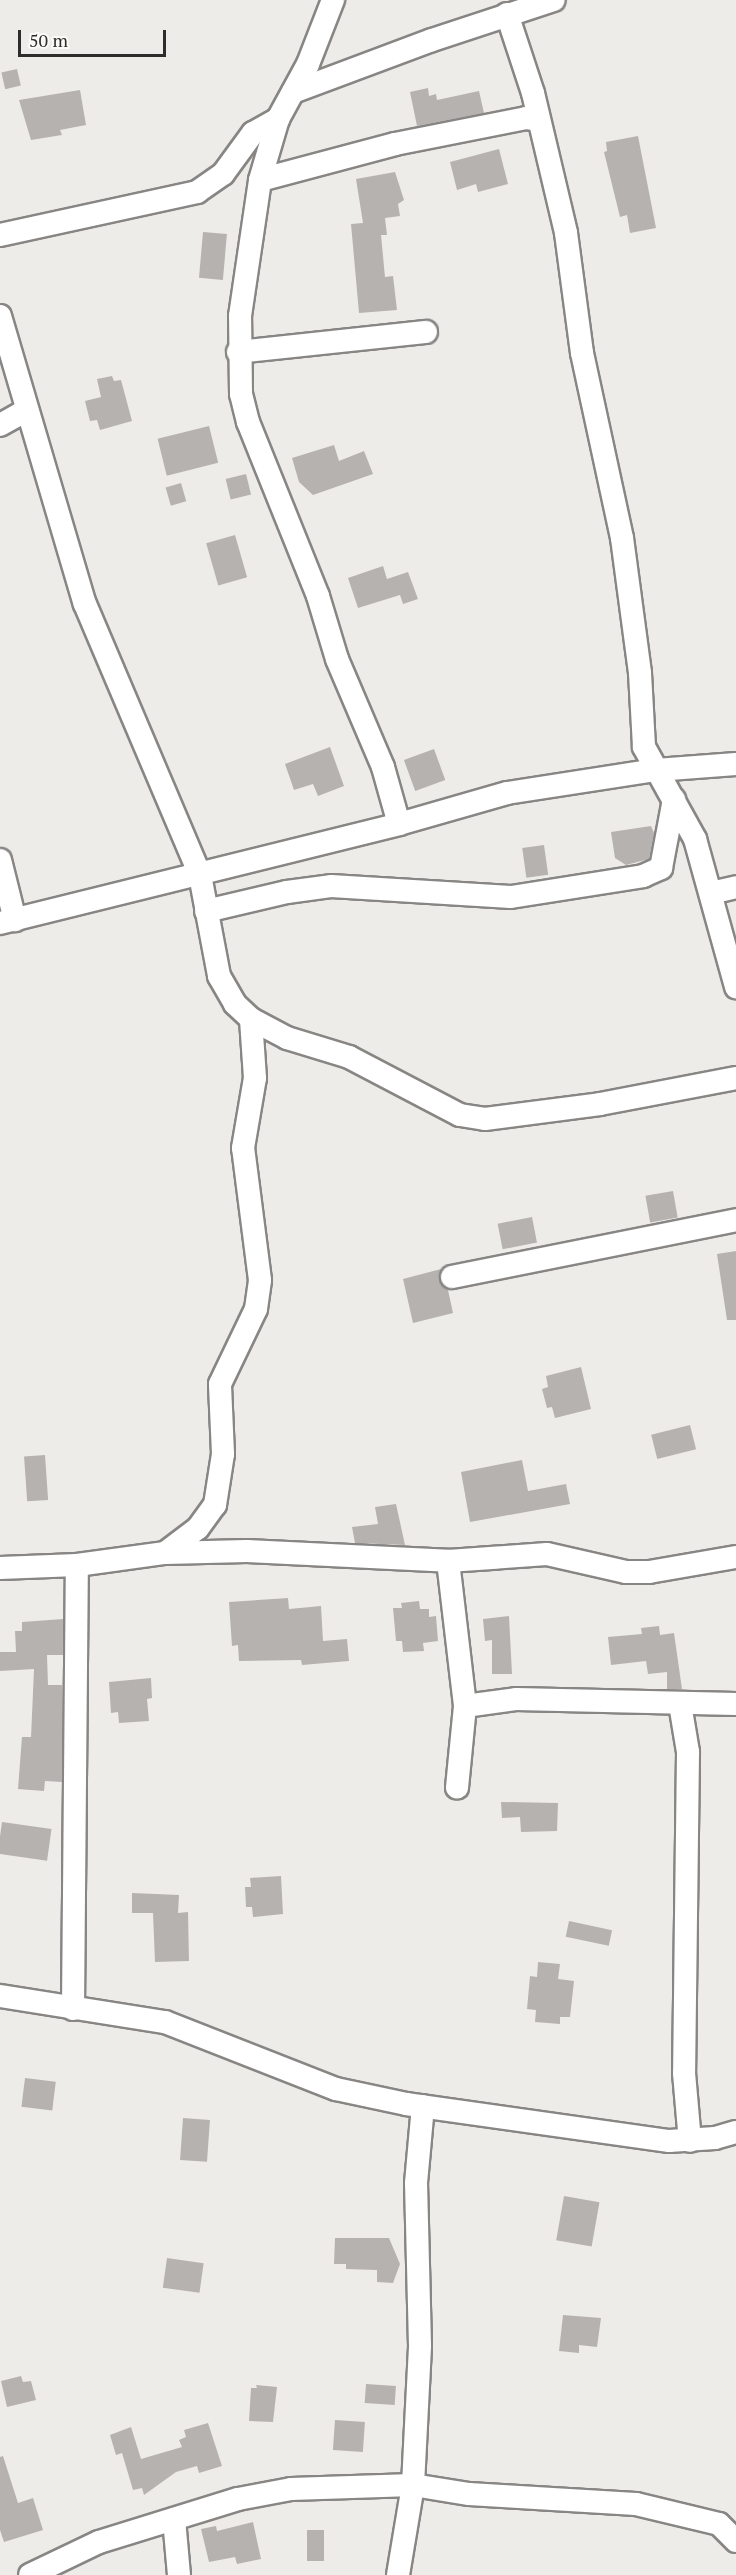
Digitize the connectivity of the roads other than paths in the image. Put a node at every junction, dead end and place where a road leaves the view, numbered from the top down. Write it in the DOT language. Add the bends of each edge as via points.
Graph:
graph roads {
  1 [pos="333,0"];
  2 [pos="554,0"];
  3 [pos="507,14"];
  4 [pos="293,92"];
  5 [pos="278,119"];
  6 [pos="539,120"];
  7 [pos="260,180"];
  8 [pos="0,235"];
  9 [pos="0,315"];
  10 [pos="426,332"];
  11 [pos="238,352"];
  12 [pos="27,410"];
  13 [pos="0,424"];
  14 [pos="736,764"];
  15 [pos="656,770"];
  16 [pos="674,799"];
  17 [pos="399,824"];
  18 [pos="0,860"];
  19 [pos="200,875"];
  20 [pos="736,887"];
  21 [pos="711,893"];
  22 [pos="206,911"];
  23 [pos="8,921"];
  24 [pos="736,987"];
  25 [pos="251,1019"];
  26 [pos="736,1078"];
  27 [pos="736,1220"];
  28 [pos="452,1277"];
  29 [pos="165,1553"];
  30 [pos="736,1557"];
  31 [pos="448,1561"];
  32 [pos="77,1565"];
  33 [pos="0,1568"];
  34 [pos="680,1704"];
  35 [pos="736,1704"];
  36 [pos="465,1706"];
  37 [pos="458,1788"];
  38 [pos="0,1996"];
  39 [pos="73,2010"];
  40 [pos="423,2106"];
  41 [pos="736,2132"];
  42 [pos="690,2141"];
  43 [pos="412,2486"];
  44 [pos="174,2519"];
  45 [pos="727,2523"];
  46 [pos="736,2541"];
  47 [pos="30,2575"];
  48 [pos="179,2575"];
  49 [pos="398,2575"];
  1 -- 4 [label="street"];
  2 -- 3 [label="street"];
  3 -- 4 [label="street"];
  3 -- 6 [label="street"];
  4 -- 5 [label="street"];
  5 -- 7 [label="street"];
  5 -- 8 [label="street" via="253,134 223,174 197,192"];
  6 -- 7 [label="street" via="526,118 395,144"];
  6 -- 15 [label="street" via="566,233 582,352 622,538 640,673 641,734"];
  7 -- 11 [label="street"];
  9 -- 12 [label="street"];
  10 -- 11 [label="street"];
  11 -- 17 [label="street" via="248,422 318,596 337,659 383,767"];
  12 -- 13 [label="street"];
  12 -- 19 [label="street" via="85,604"];
  14 -- 15 [label="street"];
  15 -- 16 [label="street"];
  15 -- 17 [label="street" via="507,793"];
  16 -- 21 [label="street" via="694,839"];
  16 -- 22 [label="street" via="661,868 643,876 511,897 331,886"];
  17 -- 19 [label="street"];
  18 -- 23 [label="street"];
  19 -- 22 [label="street"];
  19 -- 23 [label="street"];
  20 -- 21 [label="street"];
  21 -- 24 [label="street"];
  22 -- 25 [label="street" via="219,976 235,1004"];
  25 -- 26 [label="street" via="287,1038 349,1057 460,1114 484,1119 600,1104"];
  25 -- 29 [label="street" via="255,1078 243,1148 260,1280 255,1309 220,1384 223,1454 214,1505 198,1528"];
  27 -- 28 [label="street"];
  29 -- 31 [label="street" via="247,1551"];
  29 -- 32 [label="street"];
  30 -- 31 [label="street" via="649,1572 626,1572 547,1554"];
  31 -- 36 [label="street"];
  32 -- 33 [label="street"];
  32 -- 39 [label="street"];
  34 -- 35 [label="street"];
  34 -- 36 [label="street" via="516,1699"];
  34 -- 42 [label="street" via="688,1752 684,2073"];
  36 -- 37 [label="street"];
  38 -- 39 [label="street"];
  39 -- 40 [label="street" via="165,2022 336,2089"];
  40 -- 42 [label="street"];
  40 -- 43 [label="street" via="416,2183 420,2346"];
  41 -- 42 [label="street"];
  43 -- 44 [label="street" via="291,2489 238,2499"];
  43 -- 45 [label="street" via="469,2494 636,2504"];
  43 -- 49 [label="street"];
  44 -- 47 [label="street" via="99,2542"];
  44 -- 48 [label="street"];
  45 -- 46 [label="street"];
}
